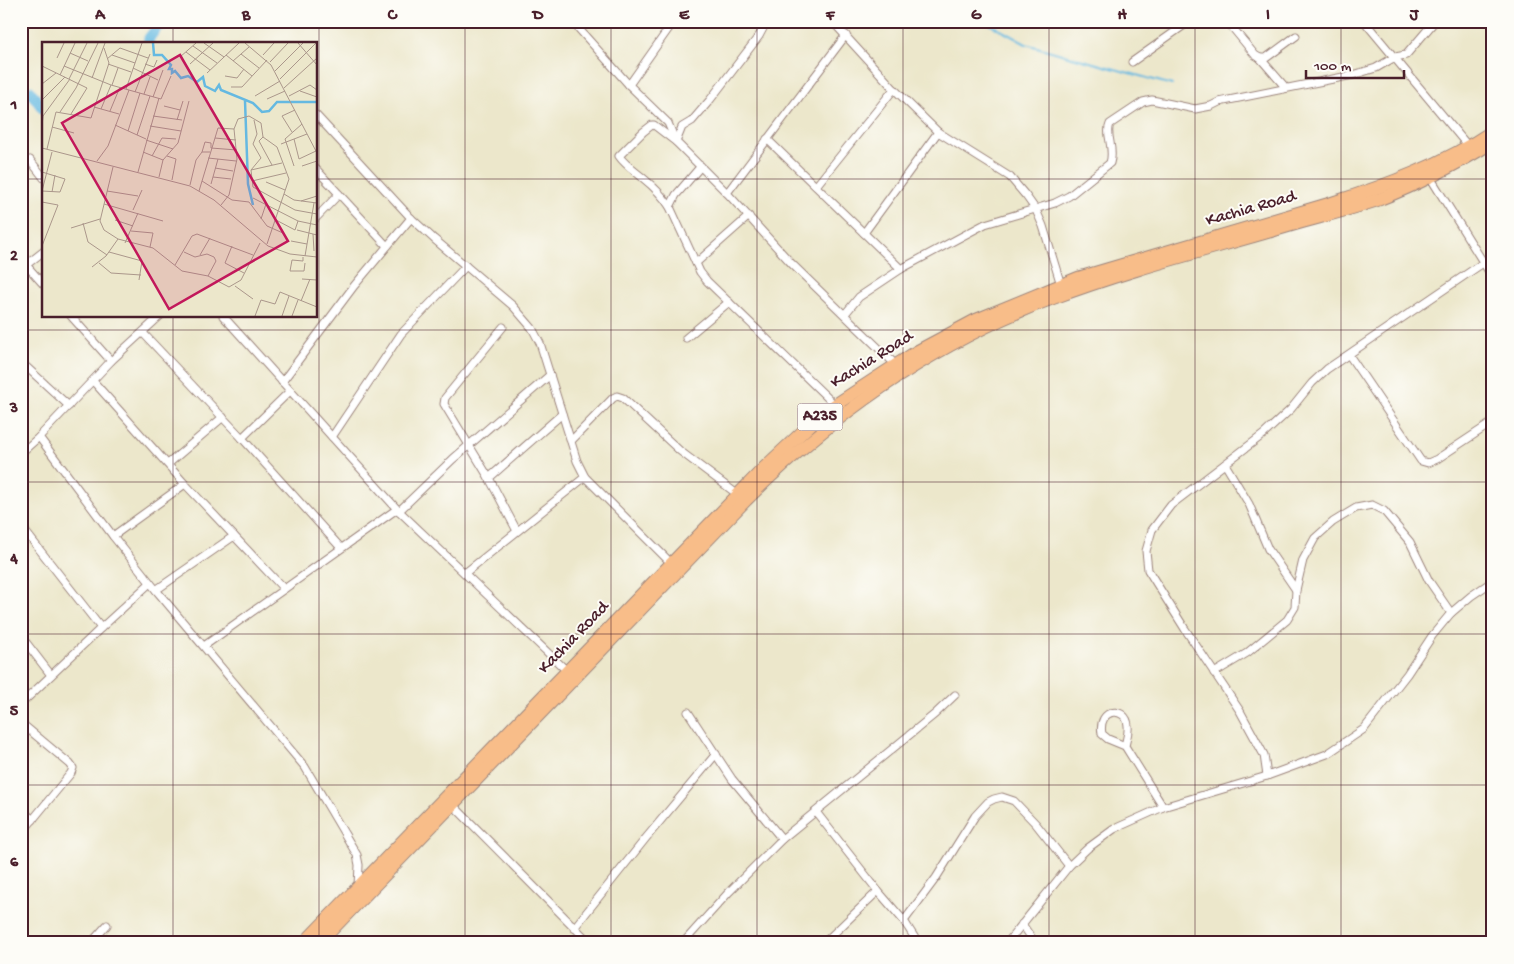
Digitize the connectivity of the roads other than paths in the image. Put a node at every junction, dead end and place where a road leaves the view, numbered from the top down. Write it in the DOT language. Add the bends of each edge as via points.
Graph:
graph roads {
  1 [pos="587,21"];
  2 [pos="674,21"];
  3 [pos="767,21"];
  4 [pos="832,21"];
  5 [pos="1063,21"];
  6 [pos="1067,21"];
  7 [pos="1190,21"];
  8 [pos="1227,21"];
  9 [pos="1364,21"];
  10 [pos="1435,21"];
  11 [pos="846,35"];
  12 [pos="1296,36"];
  13 [pos="1395,57"];
  14 [pos="1260,58"];
  15 [pos="1132,62"];
  16 [pos="629,85"];
  17 [pos="1286,88"];
  18 [pos="894,89"];
  19 [pos="318,117"];
  20 [pos="1493,131"];
  21 [pos="938,132"];
  22 [pos="767,139"];
  23 [pos="676,142"];
  24 [pos="1493,142"];
  25 [pos="1468,146"];
  26 [pos="30,160"];
  27 [pos="701,166"];
  28 [pos="318,171"];
  29 [pos="42,175"];
  30 [pos="1430,177"];
  31 [pos="816,186"];
  32 [pos="727,193"];
  33 [pos="339,194"];
  34 [pos="670,207"];
  35 [pos="1036,210"];
  36 [pos="318,216"];
  37 [pos="749,216"];
  38 [pos="411,218"];
  39 [pos="864,233"];
  40 [pos="387,246"];
  41 [pos="42,253"];
  42 [pos="696,262"];
  43 [pos="1483,263"];
  44 [pos="466,266"];
  45 [pos="24,267"];
  46 [pos="901,269"];
  47 [pos="1493,278"];
  48 [pos="42,283"];
  49 [pos="1061,285"];
  50 [pos="729,302"];
  51 [pos="845,314"];
  52 [pos="73,318"];
  53 [pos="158,318"];
  54 [pos="225,318"];
  55 [pos="503,327"];
  56 [pos="143,333"];
  57 [pos="686,338"];
  58 [pos="1349,355"];
  59 [pos="111,361"];
  60 [pos="21,362"];
  61 [pos="896,365"];
  62 [pos="550,375"];
  63 [pos="93,381"];
  64 [pos="282,382"];
  65 [pos="290,391"];
  66 [pos="835,405"];
  67 [pos="69,406"];
  68 [pos="562,414"];
  69 [pos="223,417"];
  70 [pos="1493,422"];
  71 [pos="39,437"];
  72 [pos="332,437"];
  73 [pos="242,438"];
  74 [pos="571,441"];
  75 [pos="469,445"];
  76 [pos="21,453"];
  77 [pos="168,464"];
  78 [pos="1226,464"];
  79 [pos="585,477"];
  80 [pos="489,478"];
  81 [pos="185,484"];
  82 [pos="738,494"];
  83 [pos="398,510"];
  84 [pos="21,526"];
  85 [pos="518,531"];
  86 [pos="113,536"];
  87 [pos="234,536"];
  88 [pos="340,548"];
  89 [pos="671,563"];
  90 [pos="465,573"];
  91 [pos="1493,581"];
  92 [pos="150,583"];
  93 [pos="284,589"];
  94 [pos="156,590"];
  95 [pos="1296,590"];
  96 [pos="1451,613"];
  97 [pos="101,628"];
  98 [pos="21,636"];
  99 [pos="204,646"];
  100 [pos="567,671"];
  101 [pos="1214,673"];
  102 [pos="51,676"];
  103 [pos="955,695"];
  104 [pos="21,704"];
  105 [pos="688,712"];
  106 [pos="21,723"];
  107 [pos="1125,746"];
  108 [pos="716,754"];
  109 [pos="1268,776"];
  110 [pos="453,805"];
  111 [pos="21,808"];
  112 [pos="1163,808"];
  113 [pos="816,812"];
  114 [pos="33,820"];
  115 [pos="21,834"];
  116 [pos="782,839"];
  117 [pos="1069,866"];
  118 [pos="358,886"];
  119 [pos="878,891"];
  120 [pos="904,920"];
  121 [pos="1022,924"];
  122 [pos="107,925"];
  123 [pos="574,928"];
  124 [pos="91,943"];
  125 [pos="304,943"];
  126 [pos="319,943"];
  127 [pos="590,943"];
  128 [pos="683,943"];
  129 [pos="824,943"];
  130 [pos="918,943"];
  131 [pos="1007,943"];
  132 [pos="1035,943"];
  1 -- 16 [label="street" via="579,29"];
  2 -- 16 [label="street"];
  3 -- 23 [label="street" via="710,100 692,121 682,127"];
  4 -- 11 [label="street"];
  5 -- 6 [label="street"];
  7 -- 15 [label="street"];
  8 -- 14 [label="street"];
  9 -- 13 [label="street"];
  10 -- 13 [label="street" via="1406,55"];
  11 -- 18 [label="street"];
  11 -- 22 [label="street"];
  12 -- 14 [label="street" via="1266,58"];
  13 -- 17 [label="street" via="1354,75"];
  13 -- 25 [label="street"];
  14 -- 17 [label="street"];
  16 -- 23 [label="street" via="668,123"];
  17 -- 35 [label="street" via="1219,102 1202,109 1152,100 1143,102 1110,124 1107,130 1112,145 1110,163 1069,196"];
  18 -- 21 [label="street"];
  18 -- 31 [label="street"];
  19 -- 38 [label="street"];
  20 -- 25 [label="highway, Kachia Road / A235"];
  21 -- 35 [label="street" via="1010,177"];
  21 -- 39 [label="street"];
  22 -- 31 [label="street"];
  22 -- 32 [label="street"];
  23 -- 27 [label="street"];
  23 -- 34 [label="street" via="652,125 619,156 666,199"];
  24 -- 30 [label="highway, Kachia Road / A235"];
  25 -- 49 [label="highway, Kachia Road / A235" via="1414,173 1356,196"];
  26 -- 29 [label="street"];
  27 -- 32 [label="street"];
  27 -- 34 [label="street"];
  28 -- 33 [label="street"];
  30 -- 43 [label="street"];
  30 -- 110 [label="highway, Kachia Road / A235" via="1380,199 1054,297 1011,314 906,370 832,423 773,473"];
  31 -- 39 [label="street"];
  32 -- 37 [label="street"];
  33 -- 36 [label="street"];
  33 -- 40 [label="street"];
  34 -- 42 [label="street"];
  35 -- 46 [label="street" via="985,224"];
  35 -- 49 [label="street"];
  37 -- 42 [label="street"];
  37 -- 51 [label="street" via="768,240"];
  38 -- 40 [label="street"];
  38 -- 44 [label="street"];
  39 -- 46 [label="street"];
  40 -- 64 [label="street"];
  41 -- 45 [label="street"];
  42 -- 50 [label="street" via="707,281"];
  43 -- 47 [label="street"];
  43 -- 58 [label="street"];
  44 -- 62 [label="street" via="513,306 532,328"];
  44 -- 72 [label="street" via="401,334"];
  45 -- 48 [label="street"];
  46 -- 51 [label="street" via="859,297"];
  49 -- 61 [label="highway, Kachia Road / A235" via="976,320"];
  50 -- 57 [label="street"];
  50 -- 66 [label="street"];
  51 -- 61 [label="street"];
  52 -- 59 [label="street"];
  53 -- 56 [label="street"];
  54 -- 64 [label="street"];
  55 -- 75 [label="street" via="445,398 444,404"];
  56 -- 59 [label="street"];
  56 -- 69 [label="street"];
  58 -- 70 [label="street" via="1421,461 1428,463 1437,459"];
  58 -- 78 [label="street" via="1327,369 1291,409"];
  59 -- 63 [label="street"];
  60 -- 67 [label="street"];
  61 -- 66 [label="highway, Kachia Road / A235"];
  62 -- 68 [label="street"];
  62 -- 75 [label="street"];
  63 -- 67 [label="street"];
  63 -- 77 [label="street"];
  64 -- 65 [label="street"];
  65 -- 72 [label="street"];
  65 -- 73 [label="street"];
  66 -- 82 [label="highway, Kachia Road / A235" via="786,446"];
  67 -- 71 [label="street"];
  68 -- 74 [label="street"];
  68 -- 80 [label="street"];
  69 -- 73 [label="street"];
  69 -- 77 [label="street"];
  71 -- 76 [label="street"];
  71 -- 86 [label="street"];
  72 -- 83 [label="street"];
  73 -- 88 [label="street"];
  74 -- 79 [label="street"];
  74 -- 82 [label="street" via="617,396 680,451"];
  75 -- 80 [label="street"];
  75 -- 83 [label="street"];
  77 -- 81 [label="street"];
  78 -- 95 [label="street" via="1249,504 1268,548"];
  78 -- 101 [label="street" via="1171,505 1152,530 1146,551 1148,570"];
  79 -- 85 [label="street"];
  79 -- 89 [label="street"];
  80 -- 85 [label="street"];
  81 -- 86 [label="street"];
  81 -- 87 [label="street"];
  82 -- 89 [label="highway, Kachia Road / A235"];
  83 -- 88 [label="street"];
  83 -- 90 [label="street"];
  84 -- 97 [label="street"];
  85 -- 90 [label="street"];
  86 -- 92 [label="street"];
  87 -- 93 [label="street"];
  87 -- 94 [label="street"];
  88 -- 93 [label="street"];
  89 -- 100 [label="highway, Kachia Road / A235"];
  90 -- 100 [label="street"];
  91 -- 96 [label="street"];
  92 -- 94 [label="street"];
  92 -- 97 [label="street"];
  93 -- 99 [label="street"];
  94 -- 99 [label="street"];
  95 -- 96 [label="street" via="1303,560 1315,538 1356,508 1372,504 1384,511 1410,542 1429,582"];
  95 -- 101 [label="street" via="1295,607 1288,620 1247,653"];
  96 -- 109 [label="street" via="1364,729 1327,754"];
  97 -- 102 [label="street"];
  98 -- 102 [label="street"];
  99 -- 118 [label="street" via="305,767 357,855"];
  100 -- 118 [label="highway, Kachia Road / A235"];
  101 -- 109 [label="street" via="1264,754"];
  102 -- 104 [label="street"];
  103 -- 113 [label="street"];
  105 -- 108 [label="street"];
  106 -- 114 [label="street" via="73,768"];
  107 -- 107 [label="street" via="1102,734 1100,726 1110,713 1118,712 1125,717 1128,725"];
  107 -- 112 [label="street"];
  108 -- 116 [label="street" via="732,779"];
  108 -- 123 [label="street"];
  109 -- 112 [label="street"];
  110 -- 123 [label="street"];
  110 -- 126 [label="highway, Kachia Road / A235"];
  111 -- 114 [label="street"];
  112 -- 117 [label="street" via="1114,829"];
  113 -- 116 [label="street"];
  113 -- 119 [label="street"];
  114 -- 115 [label="street"];
  116 -- 128 [label="street"];
  117 -- 120 [label="street" via="1014,801 1002,797 994,799 975,816 936,878"];
  117 -- 121 [label="street"];
  118 -- 125 [label="highway, Kachia Road / A235"];
  119 -- 120 [label="street"];
  119 -- 129 [label="street"];
  120 -- 130 [label="street"];
  121 -- 131 [label="street"];
  121 -- 132 [label="street"];
  122 -- 124 [label="street"];
  123 -- 127 [label="street"];
}
